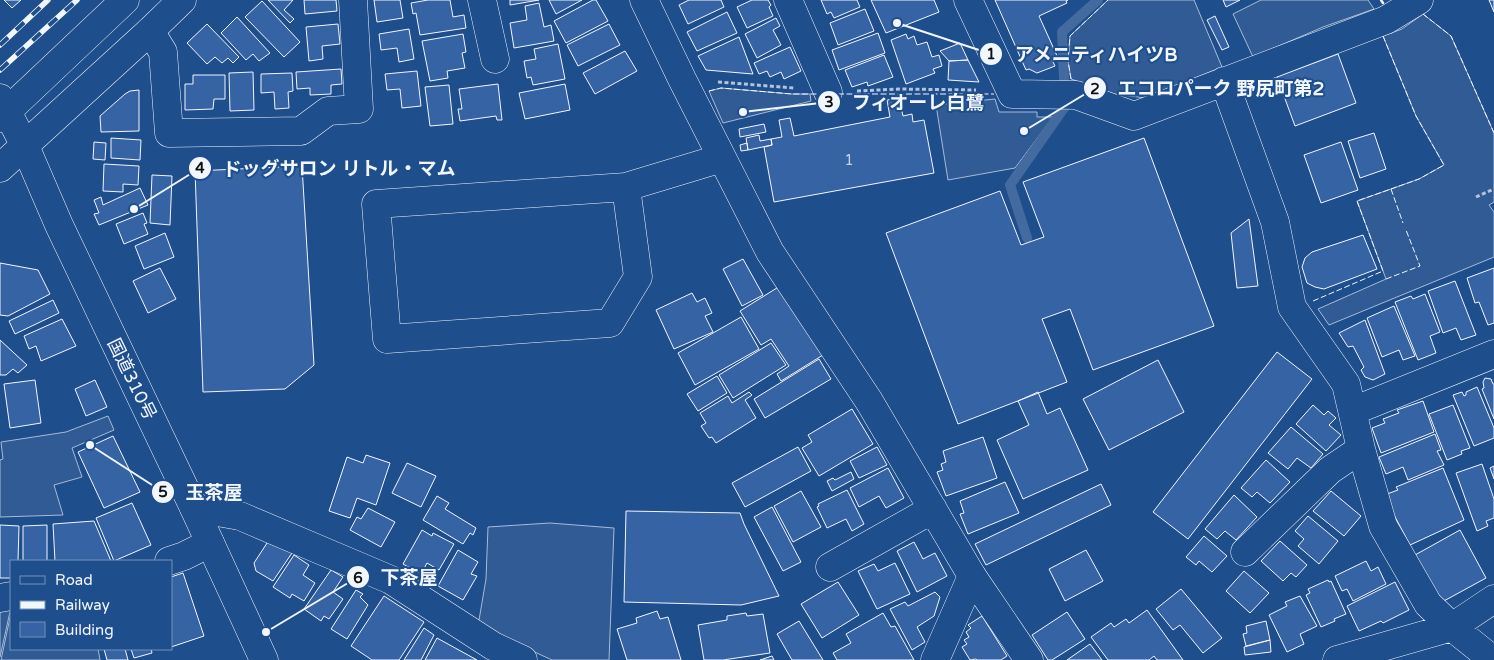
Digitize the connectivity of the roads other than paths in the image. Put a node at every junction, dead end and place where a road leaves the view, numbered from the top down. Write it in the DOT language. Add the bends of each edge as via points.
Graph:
graph roads {
  1 [pos="125,0"];
  2 [pos="182,0"];
  3 [pos="353,0"];
  4 [pos="482,0"];
  5 [pos="644,0"];
  6 [pos="788,0"];
  7 [pos="968,0"];
  8 [pos="1418,0"];
  9 [pos="150,31"];
  10 [pos="495,59"];
  11 [pos="1224,82"];
  12 [pos="828,92"];
  13 [pos="2,109"];
  14 [pos="25,146"];
  15 [pos="722,158"];
  16 [pos="0,168"];
  17 [pos="626,187"];
  18 [pos="1494,354"];
  19 [pos="1353,411"];
  20 [pos="1361,449"];
  21 [pos="194,508"];
  22 [pos="933,509"];
  23 [pos="210,543"];
  24 [pos="1245,552"];
  25 [pos="172,560"];
  26 [pos="830,566"];
  27 [pos="972,576"];
  28 [pos="1494,599"];
  29 [pos="1452,627"];
  30 [pos="264,660"];
  31 [pos="523,660"];
  32 [pos="935,660"];
  33 [pos="1029,660"];
  34 [pos="1337,660"];
  35 [pos="1493,660"];
  1 -- 13 [label="main road"];
  2 -- 9 [label="main road"];
  3 -- 9 [label="main road" via="359,109 328,111 301,131 169,133 163,52"];
  4 -- 10 [label="main road"];
  5 -- 15 [label="main road"];
  6 -- 12 [label="main road"];
  7 -- 11 [label="main road" via="1012,94 1076,95 1134,116"];
  8 -- 11 [label="main road" via="1386,20"];
  9 -- 14 [label="main road"];
  11 -- 19 [label="main road" via="1275,222 1292,307 1346,384"];
  13 -- 14 [label="main road, 国道310号"];
  14 -- 16 [label="main road"];
  14 -- 21 [label="main road, 国道310号" via="58,225"];
  15 -- 17 [label="main road"];
  15 -- 22 [label="main road" via="770,252 869,401"];
  17 -- 17 [label="main road" via="376,204 387,339 610,323 638,277"];
  18 -- 19 [label="main road"];
  19 -- 20 [label="main road"];
  20 -- 24 [label="main road" via="1330,470"];
  20 -- 29 [label="main road" via="1383,526 1428,604"];
  21 -- 23 [label="main road, 国道310号"];
  21 -- 31 [label="main road" via="240,516 391,580 493,646"];
  22 -- 26 [label="main road"];
  22 -- 27 [label="main road"];
  23 -- 25 [label="main road"];
  23 -- 30 [label="main road, 国道310号"];
  27 -- 32 [label="main road"];
  27 -- 33 [label="main road"];
  28 -- 29 [label="main road"];
  29 -- 34 [label="main road"];
  29 -- 35 [label="main road"];
}
